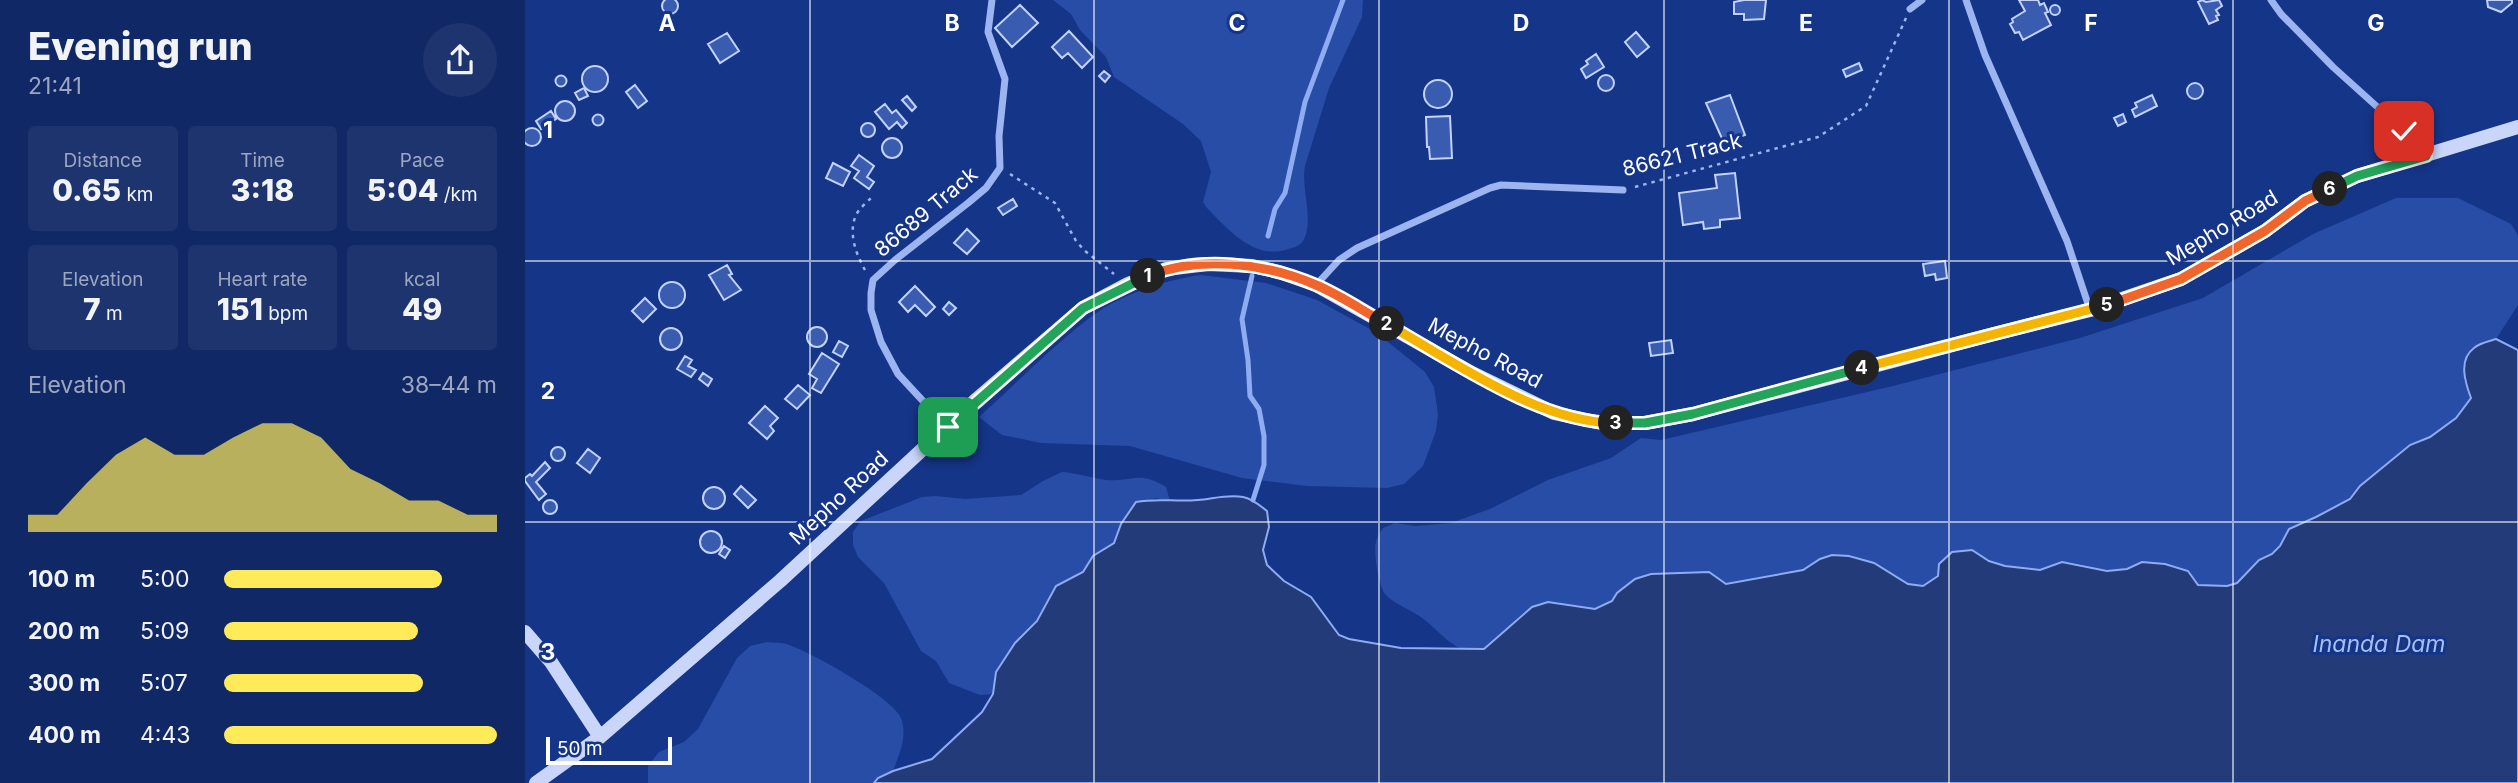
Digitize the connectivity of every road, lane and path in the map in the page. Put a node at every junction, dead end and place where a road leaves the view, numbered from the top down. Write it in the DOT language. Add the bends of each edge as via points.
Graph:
graph roads {
  1 [pos="992,0"];
  2 [pos="1922,0"];
  3 [pos="1966,0"];
  4 [pos="2271,0"];
  5 [pos="1910,9"];
  6 [pos="2518,127"];
  7 [pos="2426,156"];
  8 [pos="1000,168"];
  9 [pos="1622,190"];
  10 [pos="871,198"];
  11 [pos="873,280"];
  12 [pos="1128,284"];
  13 [pos="1317,285"];
  14 [pos="2090,310"];
  15 [pos="948,427"];
  16 [pos="525,632"];
  17 [pos="600,737"];
  18 [pos="537,783"];
  1 -- 8 [label="street, 86689 Track" via="988,32 1005,79"];
  2 -- 5 [label="street"];
  3 -- 14 [label="street" via="1985,55 2067,241"];
  4 -- 7 [label="street"];
  5 -- 9 [label="path, 86621 Track" via="1865,106 1818,138"];
  6 -- 7 [label="street, Mepho Road"];
  7 -- 14 [label="street, Mepho Road" via="2357,176 2305,201 2265,231 2181,279"];
  8 -- 11 [label="street, 86689 Track" via="977,196"];
  8 -- 12 [label="path" via="1055,203 1085,251"];
  9 -- 13 [label="street, 86621 Track" via="1490,188 1357,248"];
  10 -- 11 [label="path" via="856,215 853,230 854,245"];
  11 -- 15 [label="street, 86689 Track" via="871,310 881,342 898,374"];
  12 -- 13 [label="street, Mepho Road" via="1166,269 1208,264 1252,266"];
  12 -- 15 [label="street, Mepho Road" via="1083,308"];
  13 -- 14 [label="street, Mepho Road" via="1472,373 1554,413 1601,423 1645,423 1693,414"];
  15 -- 17 [label="street, Mepho Road"];
  16 -- 17 [label="street" via="551,662"];
  17 -- 18 [label="street, Mepho Road"];
}
